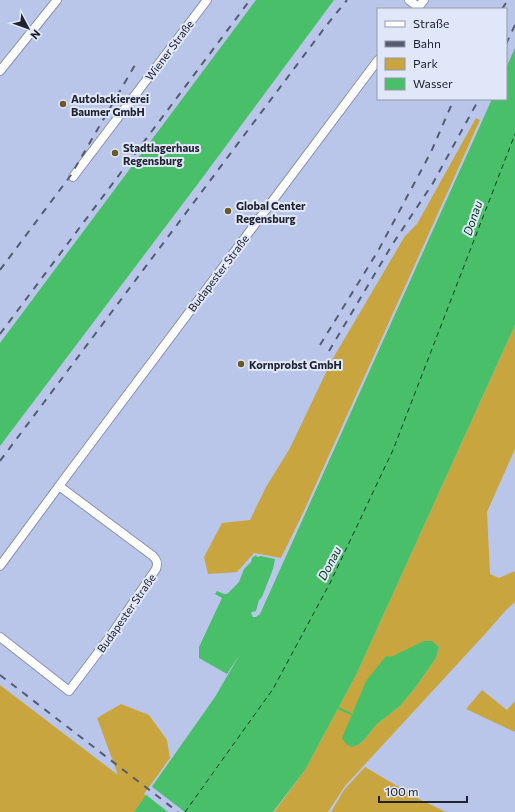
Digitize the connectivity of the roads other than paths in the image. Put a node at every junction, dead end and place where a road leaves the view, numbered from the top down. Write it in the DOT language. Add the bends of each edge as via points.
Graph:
graph roads {
  1 [pos="57,0"];
  2 [pos="207,0"];
  3 [pos="409,0"];
  4 [pos="424,0"];
  5 [pos="417,8"];
  6 [pos="377,61"];
  7 [pos="0,70"];
  8 [pos="73,178"];
  9 [pos="59,486"];
  10 [pos="0,566"];
  11 [pos="0,637"];
  1 -- 7 [label="street"];
  2 -- 8 [label="street, Wiener Straße"];
  3 -- 5 [label="street"];
  4 -- 5 [label="street"];
  6 -- 9 [label="street, Budapester Straße"];
  9 -- 10 [label="street, Budapester Straße"];
  9 -- 11 [label="street, Budapester Straße" via="153,556 158,564 70,691"];
}
